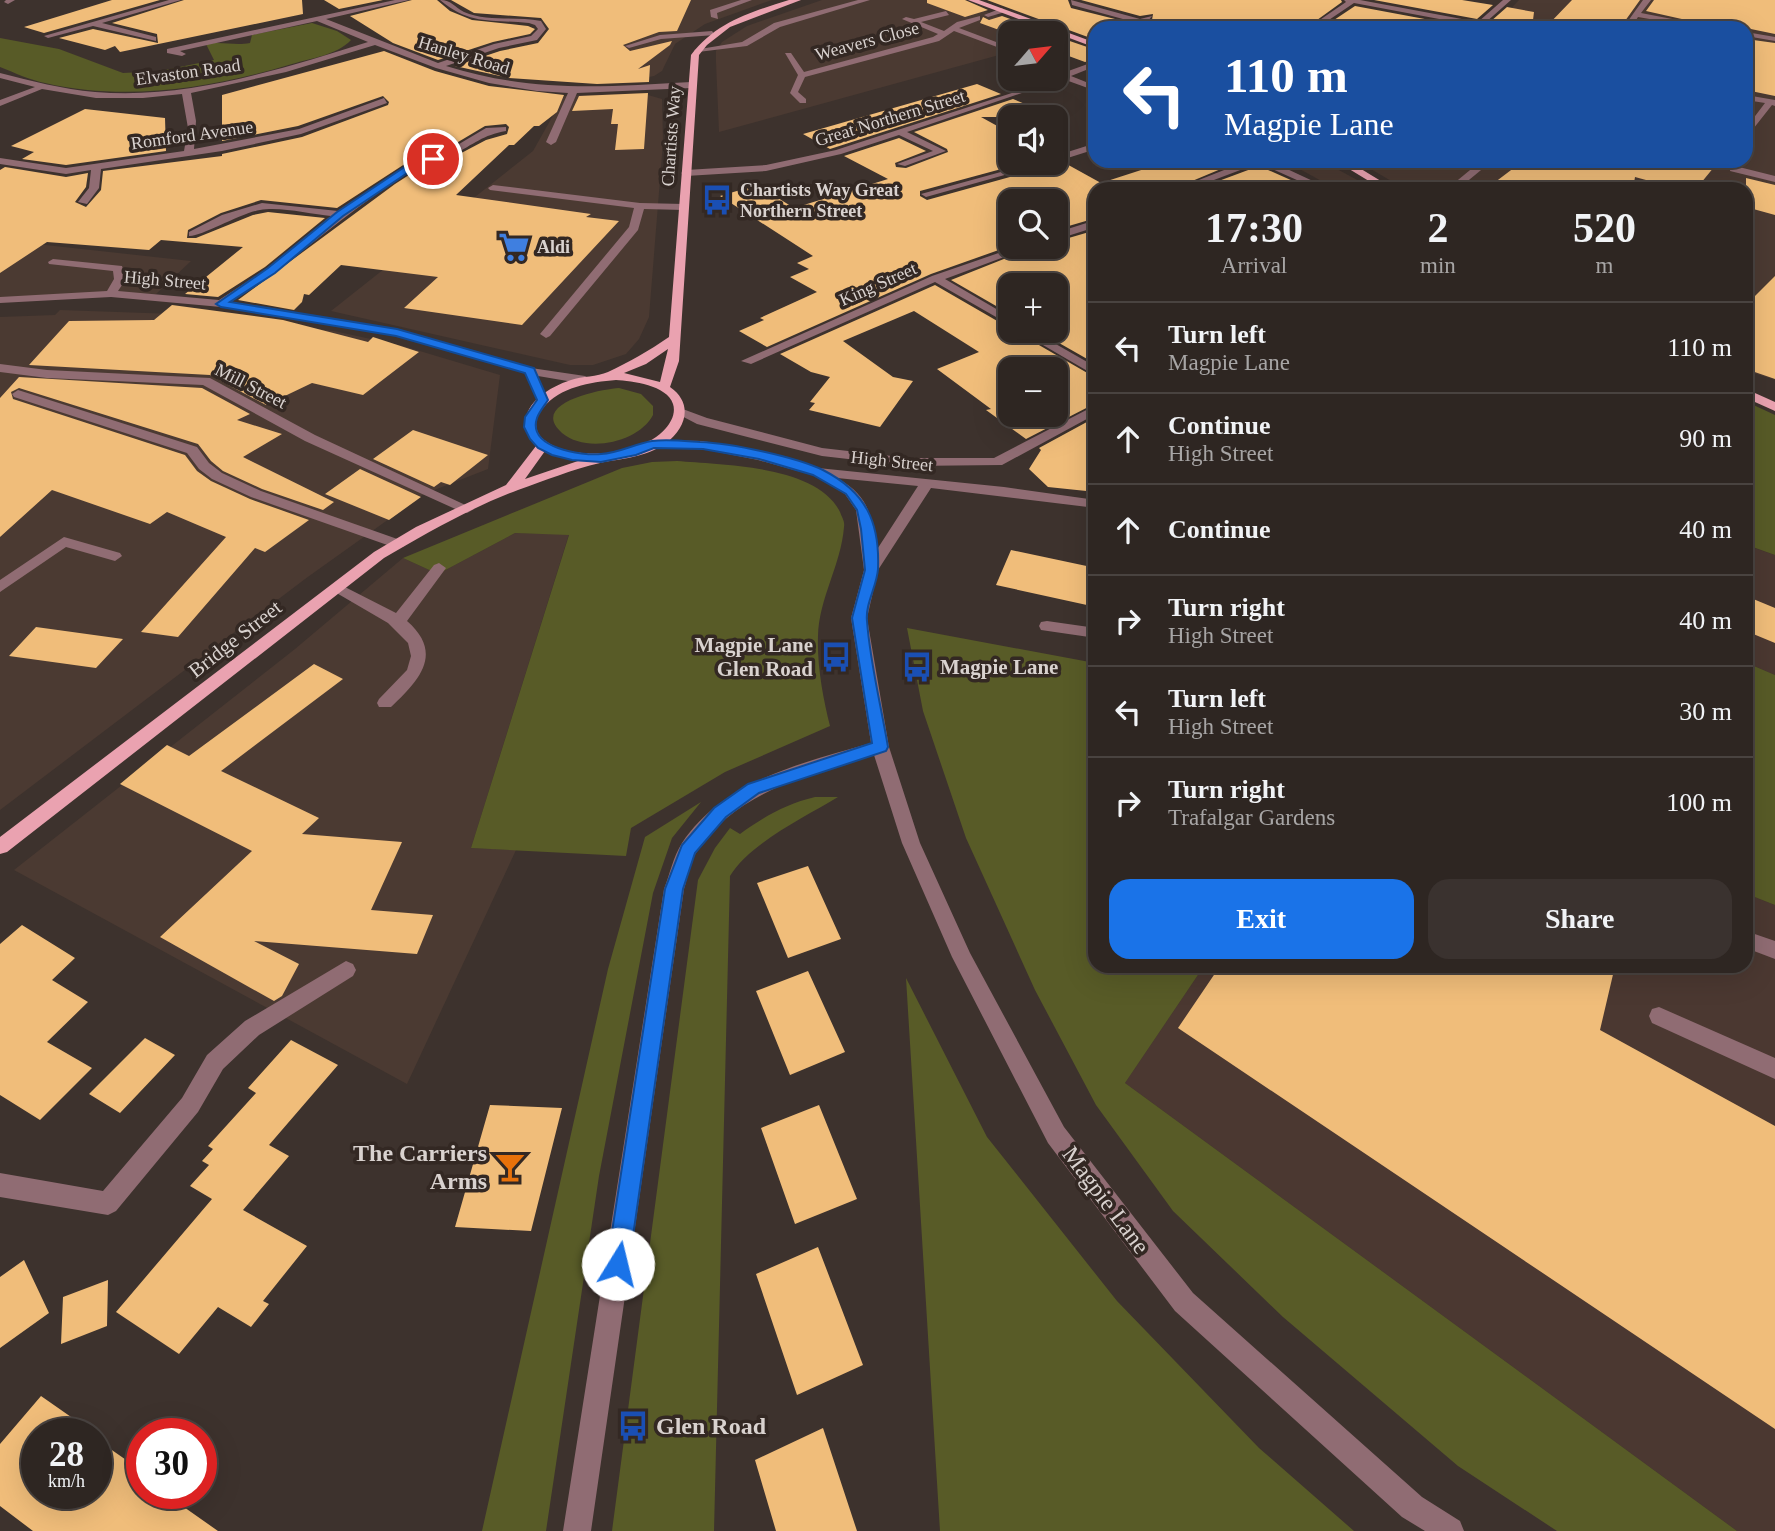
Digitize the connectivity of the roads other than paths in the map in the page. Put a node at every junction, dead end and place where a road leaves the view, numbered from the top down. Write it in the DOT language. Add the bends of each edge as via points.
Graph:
graph roads {
  1 [pos="177,0"];
  2 [pos="405,0"];
  3 [pos="444,0"];
  4 [pos="748,0"];
  5 [pos="797,0"];
  6 [pos="866,0"];
  7 [pos="972,0"];
  8 [pos="1075,0"];
  9 [pos="1350,0"];
  10 [pos="1391,0"];
  11 [pos="1507,0"];
  12 [pos="1647,0"];
  13 [pos="1384,7"];
  14 [pos="1002,10"];
  15 [pos="946,13"];
  16 [pos="700,14"];
  17 [pos="988,15"];
  18 [pos="1638,15"];
  19 [pos="715,17"];
  20 [pos="977,18"];
  21 [pos="318,19"];
  22 [pos="92,20"];
  23 [pos="736,21"];
  24 [pos="1148,21"];
  25 [pos="1322,21"];
  26 [pos="1463,21"];
  27 [pos="1483,21"];
  28 [pos="1633,21"];
  29 [pos="1674,21"];
  30 [pos="948,31"];
  31 [pos="712,33"];
  32 [pos="1753,35"];
  33 [pos="48,36"];
  34 [pos="153,38"];
  35 [pos="1775,38"];
  36 [pos="377,42"];
  37 [pos="1088,43"];
  38 [pos="998,45"];
  39 [pos="629,46"];
  40 [pos="698,50"];
  41 [pos="182,54"];
  42 [pos="788,55"];
  43 [pos="438,66"];
  44 [pos="1088,66"];
  45 [pos="1068,74"];
  46 [pos="0,75"];
  47 [pos="802,75"];
  48 [pos="1068,78"];
  49 [pos="691,85"];
  50 [pos="1088,86"];
  51 [pos="38,89"];
  52 [pos="573,89"];
  53 [pos="186,91"];
  54 [pos="1020,91"];
  55 [pos="1753,98"];
  56 [pos="384,101"];
  57 [pos="803,101"];
  58 [pos="1773,102"];
  59 [pos="0,103"];
  60 [pos="1753,126"];
  61 [pos="503,129"];
  62 [pos="901,132"];
  63 [pos="551,142"];
  64 [pos="1088,149"];
  65 [pos="189,151"];
  66 [pos="1068,155"];
  67 [pos="0,162"];
  68 [pos="902,164"];
  69 [pos="96,166"];
  70 [pos="1237,168"];
  71 [pos="1278,168"];
  72 [pos="1353,168"];
  73 [pos="1478,168"];
  74 [pos="1734,168"];
  75 [pos="686,173"];
  76 [pos="998,175"];
  77 [pos="1775,179"];
  78 [pos="1200,182"];
  79 [pos="1309,182"];
  80 [pos="1377,182"];
  81 [pos="1461,182"];
  82 [pos="493,188"];
  83 [pos="926,194"];
  84 [pos="83,202"];
  85 [pos="640,206"];
  86 [pos="684,207"];
  87 [pos="340,214"];
  88 [pos="1088,226"];
  89 [pos="1068,233"];
  90 [pos="192,234"];
  91 [pos="998,257"];
  92 [pos="53,262"];
  93 [pos="936,278"];
  94 [pos="111,294"];
  95 [pos="0,300"];
  96 [pos="221,304"];
  97 [pos="998,314"];
  98 [pos="546,334"];
  99 [pos="674,339"];
  100 [pos="1045,343"];
  101 [pos="747,361"];
  102 [pos="0,368"];
  103 [pos="1088,368"];
  104 [pos="530,371"];
  105 [pos="603,377"];
  106 [pos="584,380"];
  107 [pos="664,387"];
  108 [pos="18,394"];
  109 [pos="1753,397"];
  110 [pos="542,400"];
  111 [pos="1775,408"];
  112 [pos="680,412"];
  113 [pos="1088,413"];
  114 [pos="653,444"];
  115 [pos="542,445"];
  116 [pos="822,452"];
  117 [pos="601,458"];
  118 [pos="997,462"];
  119 [pos="817,472"];
  120 [pos="909,483"];
  121 [pos="926,484"];
  122 [pos="512,488"];
  123 [pos="1004,491"];
  124 [pos="916,497"];
  125 [pos="1088,503"];
  126 [pos="467,509"];
  127 [pos="398,544"];
  128 [pos="115,556"];
  129 [pos="439,568"];
  130 [pos="871,570"];
  131 [pos="0,587"];
  132 [pos="336,588"];
  133 [pos="398,622"];
  134 [pos="1046,626"];
  135 [pos="1088,632"];
  136 [pos="385,703"];
  137 [pos="880,747"];
  138 [pos="0,847"];
  139 [pos="1753,942"];
  140 [pos="1775,950"];
  141 [pos="346,970"];
  142 [pos="1659,1016"];
  143 [pos="1775,1069"];
  144 [pos="0,1185"];
  145 [pos="578,1531"];
  146 [pos="1450,1531"];
  1 -- 22 [label="street"];
  2 -- 21 [label="street"];
  3 -- 43 [label="street" via="463,14 526,20 542,29 534,38"];
  4 -- 19 [label="street" via="713,12"];
  5 -- 23 [label="main road, Chartists Way"];
  6 -- 40 [label="street" via="777,25 744,44"];
  7 -- 14 [label="main road"];
  8 -- 24 [label="street" via="1086,8"];
  9 -- 13 [label="street"];
  9 -- 25 [label="street"];
  10 -- 13 [label="street"];
  11 -- 27 [label="street"];
  12 -- 18 [label="street"];
  13 -- 26 [label="street"];
  14 -- 17 [label="street"];
  14 -- 37 [label="main road"];
  15 -- 30 [label="street" via="909,20"];
  16 -- 19 [label="street"];
  18 -- 28 [label="street"];
  18 -- 29 [label="street"];
  19 -- 23 [label="street"];
  20 -- 30 [label="street, Weavers Close"];
  21 -- 36 [label="street, Hanley Road"];
  21 -- 41 [label="street" via="170,51"];
  22 -- 33 [label="street"];
  22 -- 34 [label="street"];
  23 -- 31 [label="main road, Chartists Way"];
  30 -- 38 [label="street"];
  30 -- 47 [label="street, Weavers Close" via="936,39"];
  31 -- 39 [label="street" via="660,37"];
  31 -- 40 [label="main road, Chartists Way"];
  32 -- 35 [label="street"];
  36 -- 43 [label="street, Hanley Road"];
  36 -- 53 [label="street, Elvaston Road" via="238,83"];
  40 -- 49 [label="main road, Chartists Way"];
  42 -- 47 [label="street"];
  43 -- 52 [label="street, Hanley Road" via="518,87"];
  44 -- 45 [label="street, Great Northern Street"];
  46 -- 51 [label="street, Elvaston Road"];
  47 -- 57 [label="street" via="794,93"];
  48 -- 50 [label="street"];
  49 -- 52 [label="street, Hanley Road"];
  49 -- 75 [label="main road, Chartists Way"];
  51 -- 53 [label="street, Elvaston Road" via="81,96"];
  51 -- 59 [label="street"];
  52 -- 63 [label="street"];
  53 -- 65 [label="street" via="193,127"];
  54 -- 62 [label="street, Great Northern Street"];
  55 -- 58 [label="street"];
  56 -- 65 [label="street, Romford Avenue" via="301,131"];
  58 -- 60 [label="street"];
  61 -- 87 [label="street" via="489,130 447,155 418,162"];
  62 -- 68 [label="street" via="941,151"];
  62 -- 75 [label="street, Great Northern Street" via="778,166"];
  64 -- 66 [label="street"];
  65 -- 69 [label="street, Romford Avenue"];
  67 -- 69 [label="street, Romford Avenue" via="66,171"];
  69 -- 84 [label="street" via="94,188"];
  70 -- 78 [label="street"];
  71 -- 79 [label="street"];
  72 -- 80 [label="main road"];
  73 -- 81 [label="street"];
  74 -- 77 [label="street"];
  75 -- 86 [label="main road, Chartists Way"];
  76 -- 83 [label="street"];
  82 -- 85 [label="street"];
  85 -- 86 [label="street"];
  85 -- 98 [label="street" via="634,228"];
  86 -- 99 [label="main road, Chartists Way"];
  87 -- 90 [label="street" via="262,206"];
  87 -- 96 [label="street" via="271,271"];
  88 -- 89 [label="street"];
  91 -- 93 [label="street, King Street"];
  92 -- 94 [label="street" via="118,268 120,279"];
  93 -- 97 [label="street"];
  93 -- 101 [label="street, King Street"];
  94 -- 95 [label="street, High Street"];
  94 -- 96 [label="street, High Street"];
  96 -- 104 [label="street, High Street" via="397,333"];
  99 -- 105 [label="main road" via="642,361"];
  99 -- 107 [label="main road, Chartists Way" via="673,361"];
  100 -- 103 [label="street"];
  102 -- 126 [label="street, Mill Street" via="206,381 310,438"];
  104 -- 106 [label="street, High Street"];
  104 -- 110 [label="street"];
  105 -- 106 [label="main road"];
  105 -- 107 [label="main road" via="629,376"];
  106 -- 110 [label="main road"];
  107 -- 112 [label="main road" via="680,404"];
  108 -- 127 [label="street" via="192,450 217,476 256,494"];
  109 -- 111 [label="main road"];
  110 -- 115 [label="main road" via="530,427"];
  112 -- 114 [label="main road" via="676,425"];
  112 -- 116 [label="street, High Street"];
  113 -- 118 [label="street"];
  114 -- 117 [label="main road"];
  114 -- 119 [label="street, High Street" via="703,445"];
  115 -- 117 [label="main road" via="572,457"];
  115 -- 122 [label="main road"];
  116 -- 118 [label="street, High Street" via="909,462"];
  116 -- 120 [label="street" via="886,468"];
  117 -- 122 [label="main road, Bridge Street"];
  118 -- 123 [label="street"];
  119 -- 120 [label="street, High Street"];
  119 -- 130 [label="street, Magpie Lane" via="850,491 863,510"];
  120 -- 121 [label="street, High Street"];
  120 -- 124 [label="street"];
  121 -- 123 [label="street, High Street"];
  121 -- 124 [label="street, Magpie Lane"];
  122 -- 126 [label="main road, Bridge Street"];
  123 -- 125 [label="street, High Street"];
  124 -- 130 [label="street, Magpie Lane"];
  126 -- 127 [label="main road, Bridge Street"];
  127 -- 132 [label="main road, Bridge Street"];
  128 -- 131 [label="street" via="64,542"];
  129 -- 133 [label="street"];
  130 -- 137 [label="street, Magpie Lane" via="859,618"];
  132 -- 133 [label="street"];
  132 -- 138 [label="main road, Bridge Street"];
  133 -- 136 [label="street" via="414,638 419,661 414,673"];
  134 -- 135 [label="street"];
  137 -- 145 [label="street" via="753,788 720,812 688,850 674,889"];
  137 -- 146 [label="street, Magpie Lane" via="911,843 962,957 1056,1135 1184,1302 1412,1507"];
  139 -- 140 [label="street"];
  141 -- 144 [label="street" via="252,1028 215,1062 190,1105 108,1203"];
  142 -- 143 [label="street"];
}
